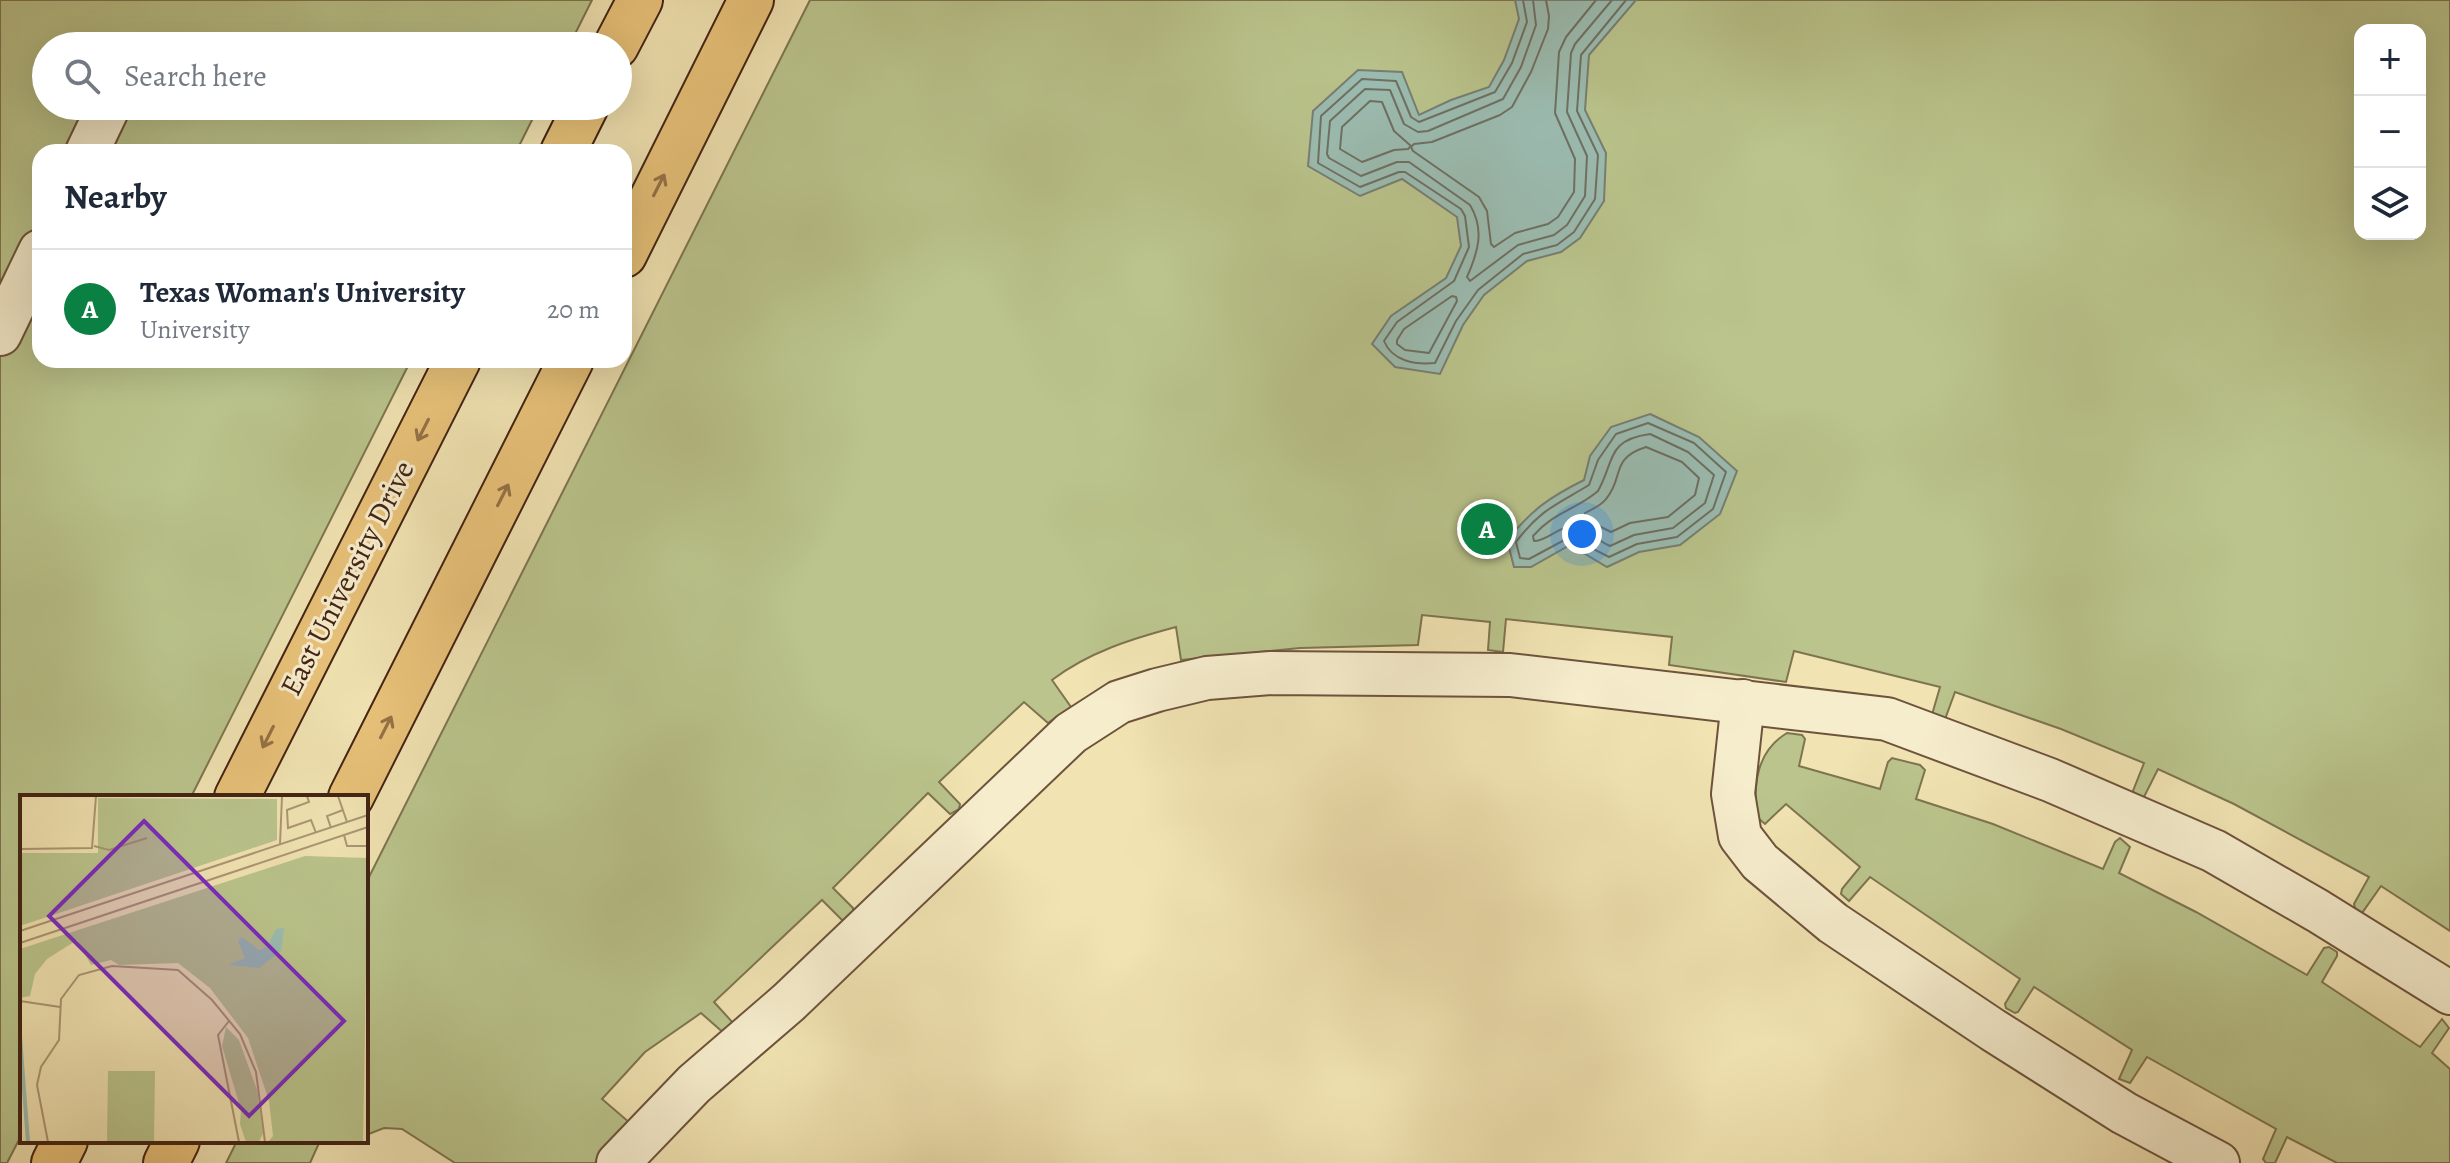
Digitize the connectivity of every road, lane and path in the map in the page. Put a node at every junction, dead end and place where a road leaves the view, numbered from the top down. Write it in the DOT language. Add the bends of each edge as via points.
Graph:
graph roads {
  1 [pos="640,0"];
  2 [pos="751,0"];
  3 [pos="623,32"];
  4 [pos="102,120"];
  5 [pos="579,120"];
  6 [pos="91,144"];
  7 [pos="567,144"];
  8 [pos="632,239"];
  9 [pos="32,268"];
  10 [pos="0,334"];
  11 [pos="454,368"];
  12 [pos="567,368"];
  13 [pos="1743,701"];
  14 [pos="238,795"];
  15 [pos="352,795"];
  16 [pos="2450,993"];
  17 [pos="64,1143"];
  18 [pos="176,1143"];
  19 [pos="54,1163"];
  20 [pos="166,1163"];
  21 [pos="618,1163"];
  22 [pos="2218,1163"];
  1 -- 3 [label="main road"];
  8 -- 2 [label="main road, one-way"];
  4 -- 6 [label="lane"];
  5 -- 7 [label="main road"];
  9 -- 10 [label="lane"];
  11 -- 14 [label="main road, East University Drive, one-way"];
  15 -- 12 [label="main road, one-way"];
  13 -- 16 [label="lane" via="1887,719 2050,780 2214,851"];
  13 -- 21 [label="lane" via="1510,675 1271,673 1207,678 1119,702 1071,733 801,991 694,1084"];
  13 -- 22 [label="lane" via="1733,794 1740,836 1760,862 1833,923 1993,1030 2124,1113"];
  17 -- 19 [label="main road"];
  18 -- 20 [label="main road"];
}
